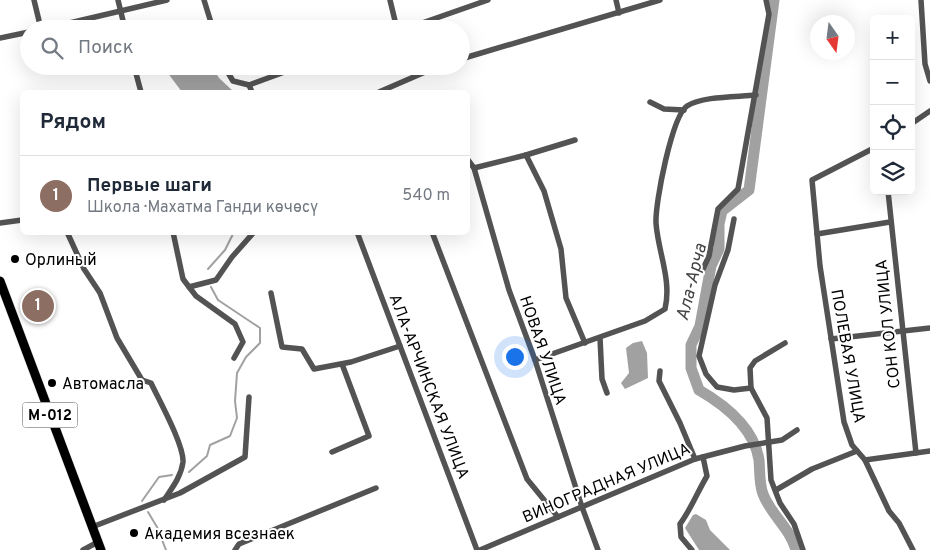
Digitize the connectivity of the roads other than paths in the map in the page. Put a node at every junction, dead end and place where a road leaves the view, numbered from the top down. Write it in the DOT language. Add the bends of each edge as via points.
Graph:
graph roads {
  1 [pos="34,0"];
  2 [pos="118,0"];
  3 [pos="167,0"];
  4 [pos="204,0"];
  5 [pos="390,0"];
  6 [pos="488,0"];
  7 [pos="616,0"];
  8 [pos="660,0"];
  9 [pos="766,0"];
  10 [pos="921,0"];
  11 [pos="120,10"];
  12 [pos="619,13"];
  13 [pos="40,20"];
  14 [pos="79,20"];
  15 [pos="123,20"];
  16 [pos="210,20"];
  17 [pos="395,20"];
  18 [pos="431,20"];
  19 [pos="20,34"];
  20 [pos="0,38"];
  21 [pos="470,56"];
  22 [pos="927,63"];
  23 [pos="136,75"];
  24 [pos="229,75"];
  25 [pos="278,75"];
  26 [pos="418,75"];
  27 [pos="930,81"];
  28 [pos="249,86"];
  29 [pos="140,90"];
  30 [pos="251,90"];
  31 [pos="384,90"];
  32 [pos="756,95"];
  33 [pos="650,102"];
  34 [pos="684,110"];
  35 [pos="930,112"];
  36 [pos="915,121"];
  37 [pos="575,140"];
  38 [pos="870,150"];
  39 [pos="526,155"];
  40 [pos="470,163"];
  41 [pos="474,168"];
  42 [pos="888,195"];
  43 [pos="734,219"];
  44 [pos="20,220"];
  45 [pos="890,222"];
  46 [pos="0,223"];
  47 [pos="817,234"];
  48 [pos="69,235"];
  49 [pos="174,235"];
  50 [pos="251,235"];
  51 [pos="358,235"];
  52 [pos="433,235"];
  53 [pos="703,269"];
  54 [pos="0,281"];
  55 [pos="189,287"];
  56 [pos="271,293"];
  57 [pos="930,328"];
  58 [pos="902,330"];
  59 [pos="600,338"];
  60 [pos="831,339"];
  61 [pos="585,343"];
  62 [pos="785,344"];
  63 [pos="400,346"];
  64 [pos="234,358"];
  65 [pos="535,360"];
  66 [pos="342,364"];
  67 [pos="660,371"];
  68 [pos="751,388"];
  69 [pos="607,393"];
  70 [pos="249,397"];
  71 [pos="797,430"];
  72 [pos="770,441"];
  73 [pos="857,451"];
  74 [pos="930,451"];
  75 [pos="332,452"];
  76 [pos="916,453"];
  77 [pos="703,457"];
  78 [pos="695,459"];
  79 [pos="865,460"];
  80 [pos="376,488"];
  81 [pos="776,490"];
  82 [pos="164,500"];
  83 [pos="582,507"];
  84 [pos="558,517"];
  85 [pos="92,527"];
  86 [pos="100,546"];
  87 [pos="83,550"];
  88 [pos="235,550"];
  89 [pos="479,550"];
  90 [pos="598,550"];
  91 [pos="692,550"];
  92 [pos="803,550"];
  93 [pos="913,550"];
  1 -- 13 [label="street"];
  2 -- 11 [label="street"];
  3 -- 11 [label="street"];
  4 -- 16 [label="street"];
  5 -- 17 [label="street"];
  6 -- 18 [label="street"];
  7 -- 12 [label="street"];
  8 -- 12 [label="street"];
  9 -- 32 [label="street" via="769,14"];
  10 -- 22 [label="street"];
  11 -- 14 [label="street"];
  11 -- 15 [label="street"];
  12 -- 21 [label="street"];
  19 -- 20 [label="street"];
  22 -- 27 [label="street"];
  23 -- 29 [label="street"];
  24 -- 28 [label="street" via="232,81"];
  25 -- 28 [label="street"];
  26 -- 31 [label="street"];
  28 -- 30 [label="street"];
  32 -- 34 [label="street" via="707,100"];
  32 -- 53 [label="street" via="738,189 718,209"];
  33 -- 34 [label="street" via="664,109"];
  34 -- 59 [label="street" via="675,122 656,222 669,293 665,310"];
  35 -- 36 [label="street"];
  37 -- 39 [label="street"];
  38 -- 47 [label="street, ПОЛЕВАЯ УЛИЦА" via="812,180"];
  39 -- 41 [label="street"];
  39 -- 61 [label="street" via="544,191 560,249 566,298"];
  40 -- 41 [label="street, НОВАЯ УЛИЦА"];
  41 -- 65 [label="street, НОВАЯ УЛИЦА" via="508,290"];
  42 -- 45 [label="street, СОН КОЛ УЛИЦА"];
  43 -- 68 [label="street" via="699,356 706,374 717,387"];
  44 -- 46 [label="street"];
  45 -- 47 [label="street"];
  45 -- 58 [label="street, СОН КОЛ УЛИЦА"];
  47 -- 60 [label="street, ПОЛЕВАЯ УЛИЦА"];
  48 -- 82 [label="street" via="84,269 100,292 117,338 142,380 151,383 177,440 183,460 178,479"];
  49 -- 55 [label="street" via="183,279"];
  50 -- 55 [label="street" via="216,280"];
  51 -- 63 [label="street, АЛА-АРЧИНСКАЯ УЛИЦА"];
  52 -- 84 [label="street" via="527,479"];
  54 -- 85 [label="main road, М-012"];
  55 -- 64 [label="street" via="196,296 235,324 244,342"];
  56 -- 66 [label="street" via="282,347 302,349 314,369"];
  57 -- 58 [label="street"];
  58 -- 60 [label="street"];
  58 -- 76 [label="street, СОН КОЛ УЛИЦА"];
  59 -- 61 [label="street"];
  59 -- 69 [label="street" via="602,379"];
  60 -- 73 [label="street, ПОЛЕВАЯ УЛИЦА" via="844,422 852,446"];
  61 -- 65 [label="street"];
  62 -- 68 [label="street" via="754,361 750,368"];
  63 -- 66 [label="street"];
  63 -- 89 [label="street, АЛА-АРЧИНСКАЯ УЛИЦА"];
  65 -- 83 [label="street, НОВАЯ УЛИЦА"];
  66 -- 75 [label="street" via="369,436"];
  67 -- 78 [label="street" via="659,381"];
  68 -- 72 [label="street" via="767,418"];
  70 -- 82 [label="street" via="245,457"];
  71 -- 72 [label="street, ВИНОГРАДНАЯ УЛИЦА" via="782,440"];
  72 -- 77 [label="street, ВИНОГРАДНАЯ УЛИЦА"];
  72 -- 81 [label="street" via="772,480"];
  73 -- 79 [label="street, ПОЛЕВАЯ УЛИЦА"];
  73 -- 81 [label="street" via="812,469"];
  74 -- 76 [label="street"];
  76 -- 79 [label="street"];
  77 -- 78 [label="street, ВИНОГРАДНАЯ УЛИЦА"];
  77 -- 91 [label="street" via="707,476 680,524 682,537"];
  78 -- 83 [label="street, ВИНОГРАДНАЯ УЛИЦА"];
  79 -- 93 [label="street, ПОЛЕВАЯ УЛИЦА" via="889,511"];
  80 -- 88 [label="street" via="239,544"];
  81 -- 92 [label="street"];
  82 -- 85 [label="street"];
  83 -- 84 [label="street, ВИНОГРАДНАЯ УЛИЦА"];
  83 -- 90 [label="street, НОВАЯ УЛИЦА"];
  84 -- 89 [label="street, ВИНОГРАДНАЯ УЛИЦА"];
  85 -- 86 [label="main road, М-012"];
  86 -- 87 [label="street"];
}
